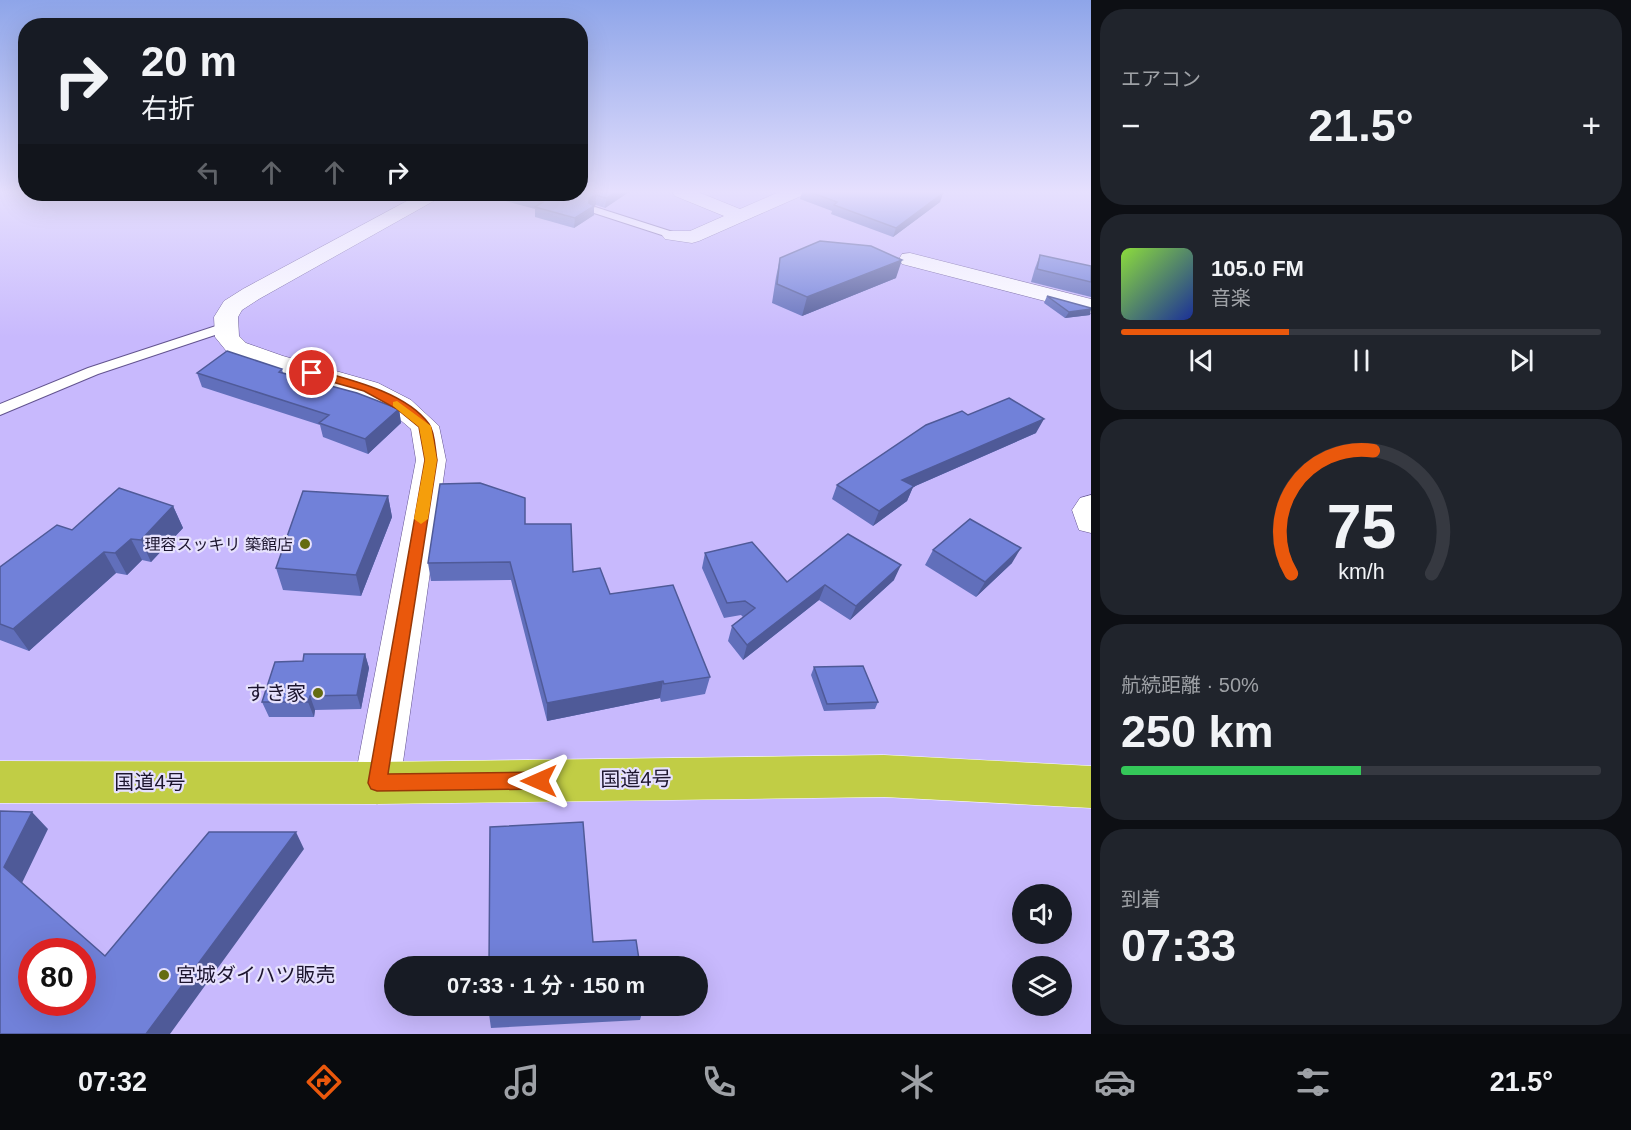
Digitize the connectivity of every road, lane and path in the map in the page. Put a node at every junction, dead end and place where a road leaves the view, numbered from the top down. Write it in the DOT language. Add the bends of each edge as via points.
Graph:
graph roads {
  1 [pos="350,240"];
  2 [pos="910,259"];
  3 [pos="1091,306"];
  4 [pos="225,327"];
  5 [pos="0,410"];
  6 [pos="1091,506"];
  7 [pos="1091,522"];
  8 [pos="0,782"];
  9 [pos="377,783"];
  10 [pos="1091,787"];
  1 -- 4 [label="street" via="232,306"];
  2 -- 3 [label="street"];
  4 -- 5 [label="lane" via="93,371"];
  4 -- 9 [label="street" via="227,337 237,348 368,389 402,406 425,426 431,460"];
  6 -- 7 [label="street"];
  8 -- 9 [label="highway, 国道4号"];
  9 -- 10 [label="highway, 国道4号" via="884,776"];
}
